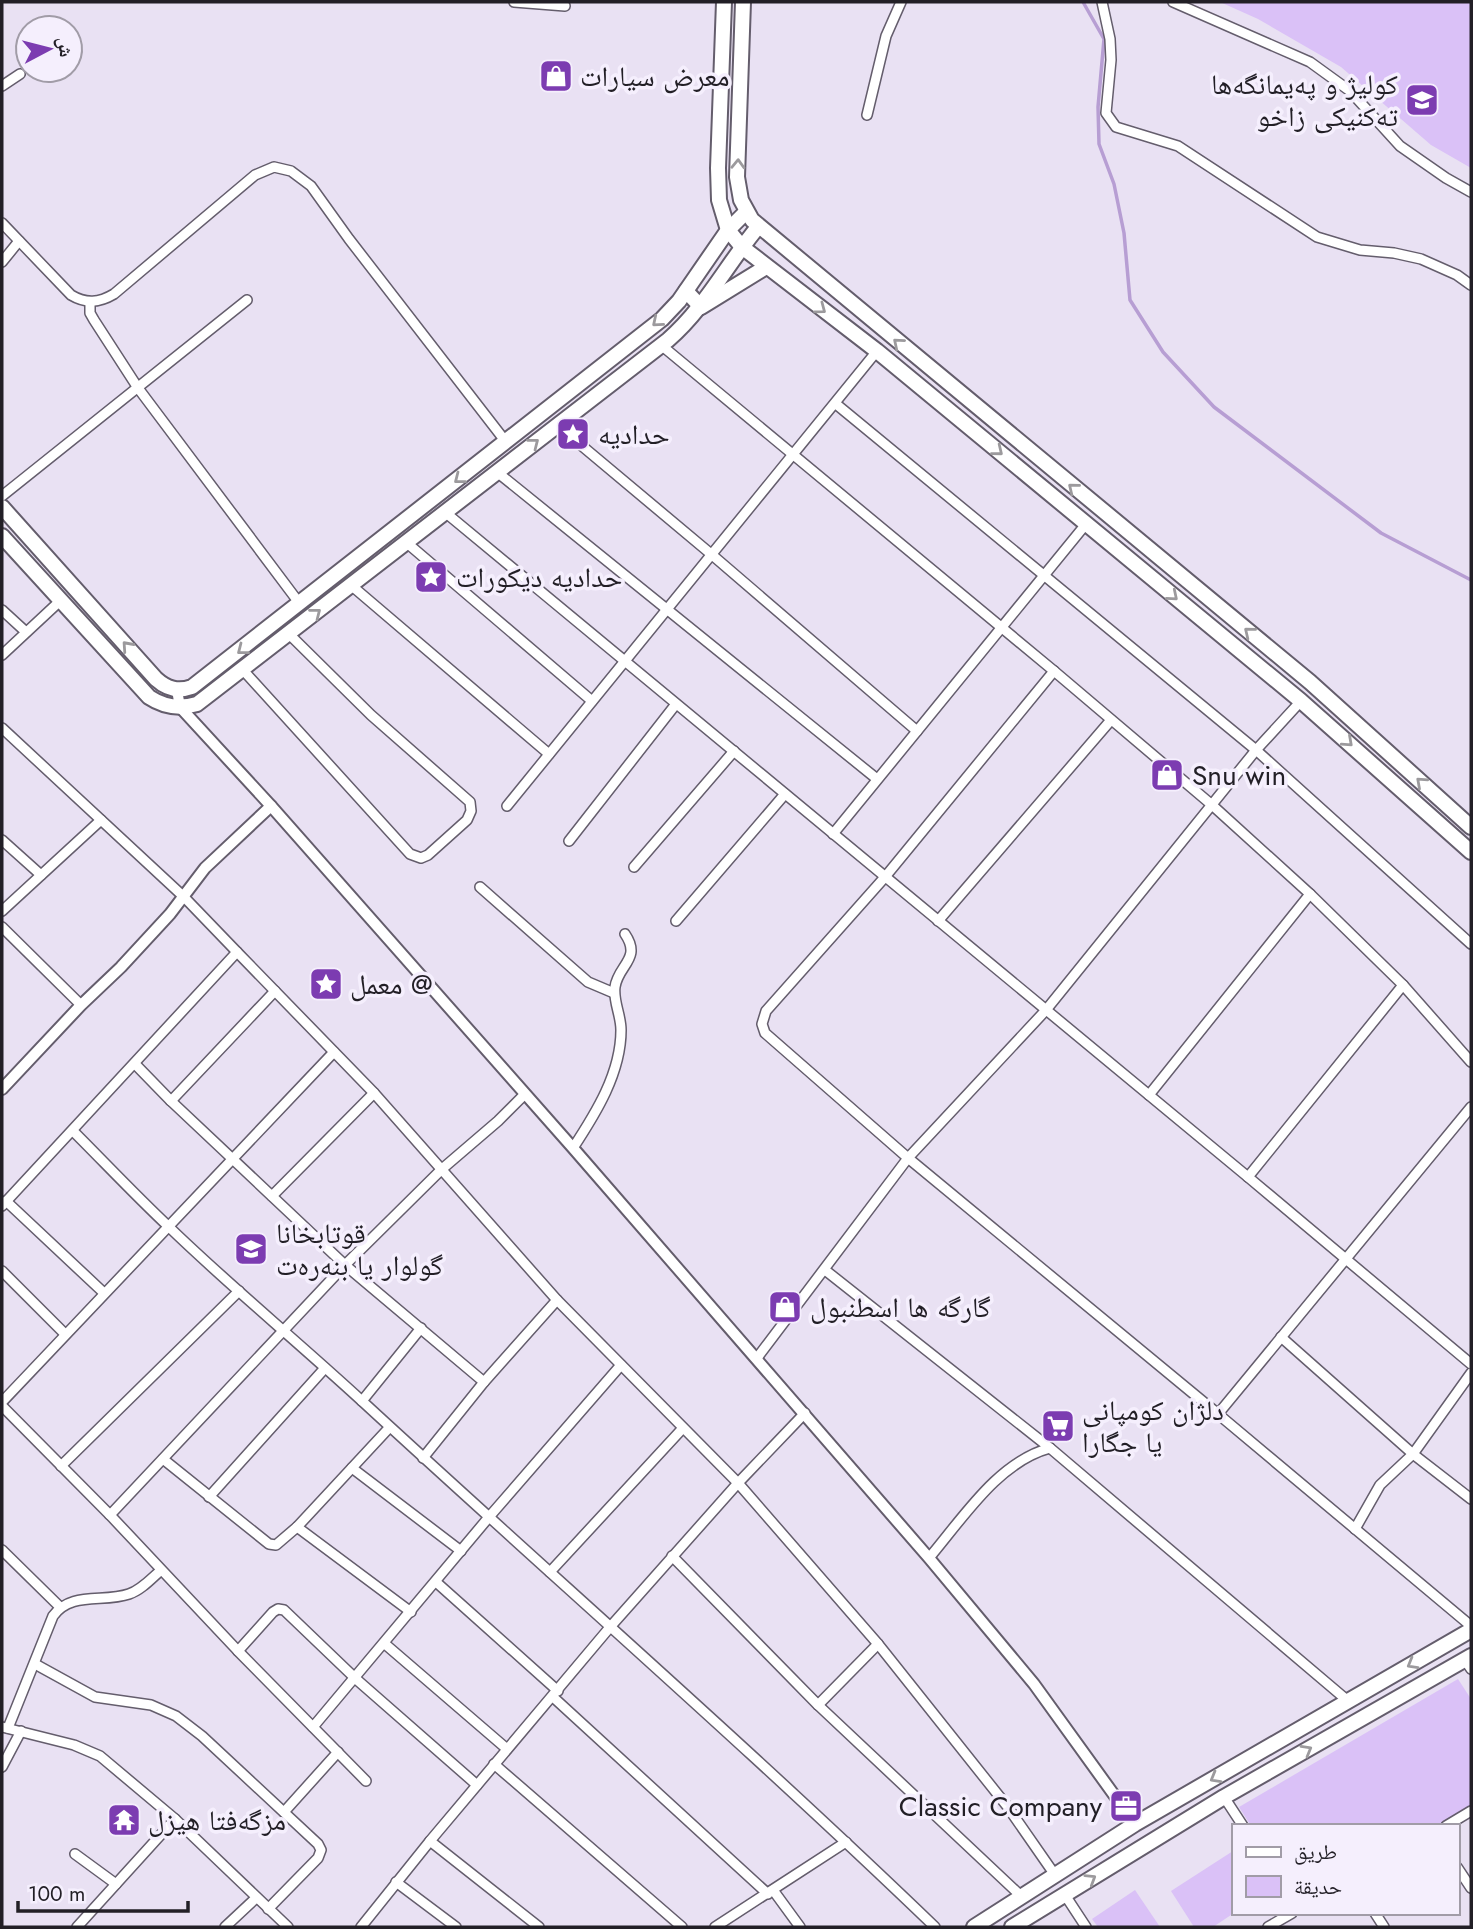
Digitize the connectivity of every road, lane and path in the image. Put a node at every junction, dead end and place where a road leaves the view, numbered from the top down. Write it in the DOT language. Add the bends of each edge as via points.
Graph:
graph roads {
  1 [pos="514,2"];
  2 [pos="724,2"];
  3 [pos="743,2"];
  4 [pos="901,2"];
  5 [pos="1102,2"];
  6 [pos="1173,2"];
  7 [pos="565,6"];
  8 [pos="867,116"];
  9 [pos="1471,192"];
  10 [pos="746,212"];
  11 [pos="2,223"];
  12 [pos="758,227"];
  13 [pos="728,230"];
  14 [pos="19,241"];
  15 [pos="742,247"];
  16 [pos="2,262"];
  17 [pos="766,267"];
  18 [pos="1471,285"];
  19 [pos="687,291"];
  20 [pos="247,300"];
  21 [pos="90,302"];
  22 [pos="701,307"];
  23 [pos="661,345"];
  24 [pos="877,351"];
  25 [pos="138,388"];
  26 [pos="836,404"];
  27 [pos="556,425"];
  28 [pos="506,442"];
  29 [pos="792,456"];
  30 [pos="497,472"];
  31 [pos="2,496"];
  32 [pos="2,507"];
  33 [pos="446,513"];
  34 [pos="1086,524"];
  35 [pos="2,536"];
  36 [pos="407,543"];
  37 [pos="711,554"];
  38 [pos="1045,574"];
  39 [pos="352,586"];
  40 [pos="60,601"];
  41 [pos="300,604"];
  42 [pos="667,609"];
  43 [pos="2,610"];
  44 [pos="1001,627"];
  45 [pos="26,632"];
  46 [pos="289,634"];
  47 [pos="2,655"];
  48 [pos="624,661"];
  49 [pos="243,670"];
  50 [pos="1054,671"];
  51 [pos="177,690"];
  52 [pos="592,701"];
  53 [pos="1301,701"];
  54 [pos="676,704"];
  55 [pos="180,707"];
  56 [pos="1111,720"];
  57 [pos="2,728"];
  58 [pos="916,731"];
  59 [pos="1256,750"];
  60 [pos="734,751"];
  61 [pos="549,754"];
  62 [pos="877,779"];
  63 [pos="785,794"];
  64 [pos="1212,805"];
  65 [pos="271,806"];
  66 [pos="507,806"];
  67 [pos="101,820"];
  68 [pos="1471,827"];
  69 [pos="833,834"];
  70 [pos="2,840"];
  71 [pos="569,841"];
  72 [pos="1471,852"];
  73 [pos="634,867"];
  74 [pos="41,875"];
  75 [pos="885,877"];
  76 [pos="480,887"];
  77 [pos="1310,894"];
  78 [pos="184,897"];
  79 [pos="2,911"];
  80 [pos="676,921"];
  81 [pos="938,921"];
  82 [pos="2,927"];
  83 [pos="625,934"];
  84 [pos="1471,944"];
  85 [pos="237,952"];
  86 [pos="1403,985"];
  87 [pos="275,991"];
  88 [pos="614,993"];
  89 [pos="80,1005"];
  90 [pos="1046,1010"];
  91 [pos="334,1052"];
  92 [pos="1471,1062"];
  93 [pos="135,1064"];
  94 [pos="2,1088"];
  95 [pos="374,1093"];
  96 [pos="525,1094"];
  97 [pos="1149,1095"];
  98 [pos="171,1101"];
  99 [pos="1471,1107"];
  100 [pos="73,1131"];
  101 [pos="573,1148"];
  102 [pos="908,1158"];
  103 [pos="233,1160"];
  104 [pos="442,1169"];
  105 [pos="1248,1177"];
  106 [pos="272,1196"];
  107 [pos="4,1204"];
  108 [pos="169,1228"];
  109 [pos="1345,1260"];
  110 [pos="345,1265"];
  111 [pos="825,1270"];
  112 [pos="2,1271"];
  113 [pos="239,1291"];
  114 [pos="104,1293"];
  115 [pos="557,1300"];
  116 [pos="421,1328"];
  117 [pos="283,1332"];
  118 [pos="65,1334"];
  119 [pos="1281,1337"];
  120 [pos="757,1358"];
  121 [pos="1471,1364"];
  122 [pos="621,1365"];
  123 [pos="325,1368"];
  124 [pos="1471,1373"];
  125 [pos="484,1382"];
  126 [pos="362,1401"];
  127 [pos="2,1404"];
  128 [pos="805,1413"];
  129 [pos="1218,1414"];
  130 [pos="683,1427"];
  131 [pos="389,1428"];
  132 [pos="1050,1448"];
  133 [pos="1413,1454"];
  134 [pos="422,1458"];
  135 [pos="163,1459"];
  136 [pos="61,1466"];
  137 [pos="352,1468"];
  138 [pos="738,1483"];
  139 [pos="209,1497"];
  140 [pos="1471,1499"];
  141 [pos="110,1515"];
  142 [pos="489,1517"];
  143 [pos="297,1527"];
  144 [pos="1355,1530"];
  145 [pos="2,1550"];
  146 [pos="461,1551"];
  147 [pos="672,1556"];
  148 [pos="929,1558"];
  149 [pos="160,1571"];
  150 [pos="550,1572"];
  151 [pos="436,1582"];
  152 [pos="60,1607"];
  153 [pos="411,1612"];
  154 [pos="611,1626"];
  155 [pos="1471,1628"];
  156 [pos="384,1644"];
  157 [pos="878,1644"];
  158 [pos="237,1651"];
  159 [pos="1469,1662"];
  160 [pos="35,1664"];
  161 [pos="356,1679"];
  162 [pos="555,1694"];
  163 [pos="1348,1701"];
  164 [pos="818,1705"];
  165 [pos="5,1727"];
  166 [pos="313,1727"];
  167 [pos="21,1731"];
  168 [pos="507,1749"];
  169 [pos="338,1752"];
  170 [pos="494,1764"];
  171 [pos="2,1767"];
  172 [pos="366,1781"];
  173 [pos="477,1785"];
  174 [pos="1224,1797"];
  175 [pos="1471,1811"];
  176 [pos="284,1812"];
  177 [pos="175,1819"];
  178 [pos="1135,1824"];
  179 [pos="1242,1824"];
  180 [pos="1449,1824"];
  181 [pos="430,1841"];
  182 [pos="846,1842"];
  183 [pos="75,1854"];
  184 [pos="1459,1870"];
  185 [pos="1055,1875"];
  186 [pos="396,1882"];
  187 [pos="116,1884"];
  188 [pos="1471,1888"];
  189 [pos="770,1892"];
  190 [pos="1065,1895"];
  191 [pos="1021,1896"];
  192 [pos="256,1898"];
  193 [pos="268,1909"];
  194 [pos="1289,1915"];
  195 [pos="279,1919"];
  196 [pos="993,1922"];
  197 [pos="77,1927"];
  198 [pos="225,1927"];
  199 [pos="271,1927"];
  200 [pos="288,1927"];
  201 [pos="361,1927"];
  202 [pos="456,1927"];
  203 [pos="539,1927"];
  204 [pos="682,1927"];
  205 [pos="715,1927"];
  206 [pos="800,1927"];
  207 [pos="935,1927"];
  208 [pos="974,1927"];
  209 [pos="1012,1927"];
  210 [pos="1086,1927"];
  211 [pos="1269,1927"];
  1 -- 7 [label="street"];
  2 -- 13 [label="main road" via="718,185"];
  10 -- 3 [label="main road, one-way" via="737,177"];
  4 -- 8 [label="street" via="886,36"];
  5 -- 18 [label="street" via="1111,60 1106,113 1116,127 1178,146 1317,236 1360,250 1421,260"];
  6 -- 9 [label="street" via="1310,62 1350,92 1400,146"];
  10 -- 12 [label="main road"];
  10 -- 13 [label="main road"];
  11 -- 14 [label="street"];
  12 -- 15 [label="main road"];
  68 -- 12 [label="main road, one-way" via="1310,682"];
  13 -- 15 [label="main road"];
  13 -- 19 [label="main road"];
  14 -- 16 [label="street"];
  14 -- 21 [label="street" via="71,295"];
  15 -- 17 [label="main road"];
  15 -- 22 [label="main road"];
  17 -- 22 [label="main road"];
  17 -- 24 [label="main road, one-way"];
  19 -- 22 [label="main road"];
  19 -- 28 [label="main road, one-way" via="662,319"];
  20 -- 25 [label="street"];
  21 -- 25 [label="street" via="90,313"];
  21 -- 28 [label="street" via="114,294 255,175 274,167 291,171 311,186"];
  22 -- 23 [label="main road"];
  23 -- 27 [label="main road"];
  23 -- 29 [label="street"];
  24 -- 26 [label="street"];
  24 -- 34 [label="main road, one-way"];
  25 -- 31 [label="street"];
  25 -- 41 [label="street"];
  26 -- 29 [label="street"];
  26 -- 38 [label="street"];
  30 -- 27 [label="main road, one-way"];
  27 -- 37 [label="street"];
  28 -- 41 [label="main road, one-way"];
  29 -- 37 [label="street"];
  29 -- 44 [label="street"];
  30 -- 33 [label="main road"];
  30 -- 42 [label="street"];
  51 -- 32 [label="main road, one-way" via="156,679"];
  33 -- 36 [label="main road"];
  33 -- 48 [label="street"];
  34 -- 38 [label="street"];
  34 -- 53 [label="main road, one-way"];
  35 -- 40 [label="main road"];
  36 -- 39 [label="main road"];
  36 -- 52 [label="street"];
  37 -- 42 [label="street"];
  37 -- 58 [label="street"];
  38 -- 44 [label="street"];
  38 -- 59 [label="street"];
  46 -- 39 [label="main road, one-way"];
  39 -- 61 [label="street"];
  40 -- 45 [label="street"];
  40 -- 55 [label="main road" via="149,697"];
  41 -- 51 [label="main road, one-way" via="197,684"];
  42 -- 48 [label="street"];
  42 -- 62 [label="street"];
  43 -- 45 [label="street"];
  44 -- 50 [label="street"];
  44 -- 58 [label="street"];
  45 -- 47 [label="street"];
  46 -- 49 [label="main road"];
  46 -- 49 [label="street" via="371,715 470,802 467,820 428,855 417,858 410,854"];
  48 -- 52 [label="street"];
  48 -- 54 [label="street"];
  49 -- 55 [label="main road" via="203,700"];
  50 -- 56 [label="street"];
  50 -- 75 [label="street"];
  51 -- 55 [label="street"];
  52 -- 61 [label="street"];
  53 -- 59 [label="street"];
  53 -- 72 [label="main road, one-way"];
  54 -- 60 [label="street"];
  54 -- 71 [label="street"];
  55 -- 65 [label="street"];
  56 -- 64 [label="street"];
  56 -- 81 [label="street"];
  57 -- 67 [label="street"];
  58 -- 62 [label="street"];
  59 -- 64 [label="street"];
  59 -- 84 [label="street"];
  60 -- 63 [label="street"];
  60 -- 73 [label="street"];
  61 -- 66 [label="street"];
  62 -- 69 [label="street"];
  63 -- 69 [label="street"];
  63 -- 80 [label="street"];
  64 -- 77 [label="street"];
  64 -- 90 [label="street"];
  65 -- 78 [label="street" via="205,868"];
  65 -- 96 [label="street"];
  67 -- 74 [label="street"];
  67 -- 78 [label="street"];
  69 -- 75 [label="street"];
  70 -- 74 [label="street"];
  74 -- 79 [label="street"];
  75 -- 81 [label="street"];
  75 -- 102 [label="street" via="766,1011 762,1024 765,1033"];
  76 -- 88 [label="street" via="588,982"];
  77 -- 86 [label="street"];
  77 -- 97 [label="street"];
  78 -- 85 [label="street"];
  78 -- 89 [label="street"];
  81 -- 90 [label="street"];
  82 -- 89 [label="street"];
  83 -- 88 [label="street" via="631,956"];
  85 -- 87 [label="street"];
  85 -- 93 [label="street"];
  86 -- 92 [label="street"];
  86 -- 105 [label="street"];
  87 -- 91 [label="street"];
  87 -- 98 [label="street"];
  88 -- 101 [label="street" via="621,1024 618,1058 601,1103"];
  89 -- 94 [label="street"];
  90 -- 97 [label="street"];
  90 -- 102 [label="street"];
  91 -- 95 [label="street"];
  91 -- 103 [label="street"];
  93 -- 98 [label="street"];
  93 -- 100 [label="street"];
  95 -- 104 [label="street"];
  95 -- 106 [label="street"];
  96 -- 101 [label="street"];
  96 -- 104 [label="street"];
  97 -- 105 [label="street"];
  98 -- 103 [label="street"];
  99 -- 109 [label="street"];
  100 -- 107 [label="street"];
  100 -- 108 [label="street"];
  101 -- 120 [label="street"];
  102 -- 111 [label="street"];
  102 -- 129 [label="street"];
  103 -- 106 [label="street"];
  103 -- 108 [label="street"];
  104 -- 110 [label="street"];
  104 -- 115 [label="street"];
  105 -- 109 [label="street"];
  106 -- 110 [label="street"];
  107 -- 114 [label="street"];
  108 -- 113 [label="street"];
  108 -- 114 [label="street"];
  109 -- 119 [label="street"];
  109 -- 121 [label="street"];
  110 -- 116 [label="street"];
  110 -- 117 [label="street"];
  111 -- 120 [label="street"];
  111 -- 132 [label="street"];
  112 -- 118 [label="street"];
  113 -- 117 [label="street"];
  113 -- 136 [label="street"];
  114 -- 118 [label="street"];
  115 -- 122 [label="street"];
  115 -- 125 [label="street"];
  116 -- 125 [label="street"];
  116 -- 126 [label="street"];
  117 -- 123 [label="street"];
  117 -- 135 [label="street"];
  118 -- 127 [label="street"];
  119 -- 129 [label="street"];
  119 -- 133 [label="street"];
  120 -- 128 [label="street"];
  122 -- 130 [label="street"];
  122 -- 142 [label="street"];
  123 -- 126 [label="street"];
  123 -- 139 [label="street"];
  124 -- 133 [label="street"];
  125 -- 134 [label="street"];
  126 -- 131 [label="street"];
  127 -- 136 [label="street"];
  128 -- 138 [label="street"];
  128 -- 148 [label="street"];
  129 -- 144 [label="street"];
  130 -- 138 [label="street"];
  130 -- 150 [label="street"];
  131 -- 134 [label="street"];
  131 -- 137 [label="street"];
  132 -- 148 [label="street" via="1026,1456 1002,1473"];
  132 -- 163 [label="street"];
  133 -- 140 [label="street"];
  133 -- 144 [label="street" via="1380,1485"];
  134 -- 142 [label="street"];
  135 -- 139 [label="street"];
  135 -- 141 [label="street"];
  136 -- 141 [label="street"];
  137 -- 143 [label="street"];
  137 -- 146 [label="street"];
  138 -- 147 [label="street"];
  138 -- 157 [label="street"];
  139 -- 143 [label="street" via="272,1545 280,1544"];
  141 -- 149 [label="street"];
  142 -- 146 [label="street"];
  142 -- 150 [label="street"];
  143 -- 153 [label="street"];
  144 -- 155 [label="street"];
  145 -- 152 [label="street"];
  146 -- 151 [label="street"];
  147 -- 154 [label="street"];
  147 -- 164 [label="street"];
  148 -- 178 [label="street" via="1034,1684"];
  149 -- 152 [label="street" via="130,1594"];
  149 -- 158 [label="street"];
  150 -- 154 [label="street"];
  151 -- 153 [label="street"];
  151 -- 162 [label="street"];
  152 -- 160 [label="street"];
  153 -- 156 [label="street"];
  154 -- 162 [label="street"];
  154 -- 182 [label="street"];
  155 -- 163 [label="main road, one-way"];
  156 -- 161 [label="street"];
  156 -- 168 [label="street"];
  157 -- 164 [label="street"];
  157 -- 185 [label="street" via="1007,1806"];
  158 -- 161 [label="street" via="281,1609"];
  158 -- 166 [label="street"];
  174 -- 159 [label="main road, one-way"];
  160 -- 165 [label="street"];
  160 -- 176 [label="street" via="95,1697 150,1705 176,1716"];
  161 -- 166 [label="street"];
  161 -- 173 [label="street"];
  162 -- 168 [label="street"];
  162 -- 189 [label="street"];
  163 -- 178 [label="main road, one-way"];
  164 -- 191 [label="street"];
  165 -- 167 [label="street"];
  166 -- 169 [label="street"];
  167 -- 171 [label="street"];
  167 -- 177 [label="street" via="100,1756"];
  168 -- 170 [label="street"];
  169 -- 172 [label="street"];
  169 -- 176 [label="street"];
  170 -- 173 [label="street"];
  170 -- 204 [label="street"];
  173 -- 181 [label="street"];
  174 -- 179 [label="street"];
  190 -- 174 [label="main road, one-way"];
  175 -- 180 [label="street"];
  176 -- 193 [label="street" via="318,1844 321,1854"];
  177 -- 187 [label="street"];
  177 -- 192 [label="street"];
  178 -- 185 [label="main road"];
  181 -- 186 [label="street"];
  181 -- 203 [label="street"];
  182 -- 189 [label="street"];
  182 -- 207 [label="street"];
  183 -- 187 [label="street"];
  184 -- 188 [label="street"];
  185 -- 191 [label="main road"];
  186 -- 201 [label="street"];
  186 -- 202 [label="street"];
  187 -- 197 [label="street"];
  189 -- 205 [label="street"];
  189 -- 206 [label="street"];
  190 -- 209 [label="main road"];
  190 -- 210 [label="street"];
  191 -- 196 [label="main road"];
  192 -- 193 [label="street"];
  192 -- 198 [label="street"];
  193 -- 195 [label="street"];
  194 -- 211 [label="street"];
  195 -- 199 [label="street"];
  195 -- 200 [label="street"];
  196 -- 208 [label="main road"];
}
